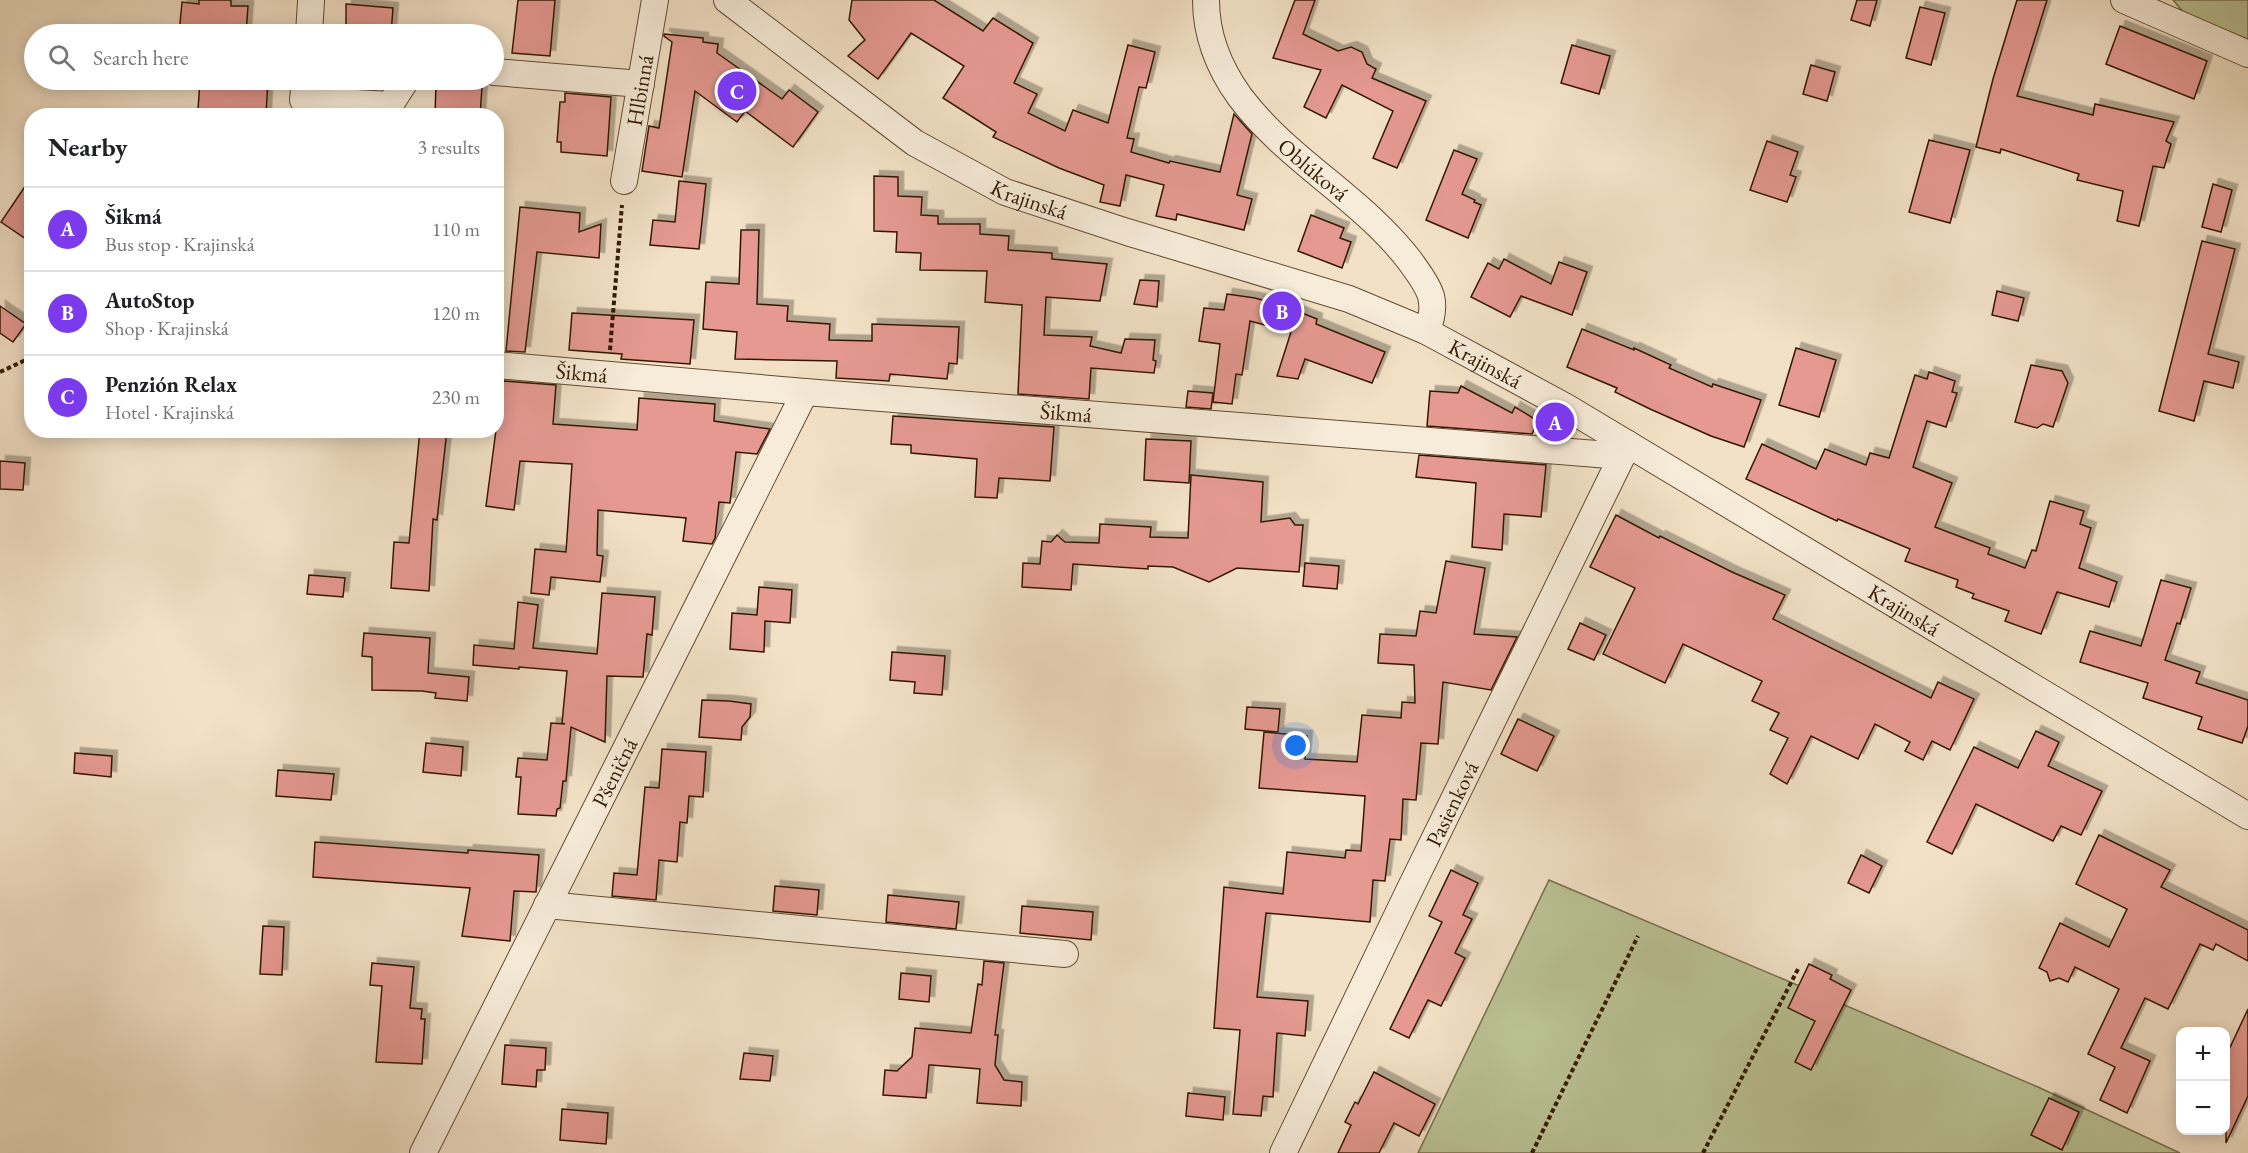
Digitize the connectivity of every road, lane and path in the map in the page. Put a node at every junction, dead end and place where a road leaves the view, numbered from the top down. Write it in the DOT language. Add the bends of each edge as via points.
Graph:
graph roads {
  1 [pos="655,0"];
  2 [pos="727,0"];
  3 [pos="1206,0"];
  4 [pos="312,1"];
  5 [pos="2138,3"];
  6 [pos="310,24"];
  7 [pos="2248,54"];
  8 [pos="504,73"];
  9 [pos="640,84"];
  10 [pos="304,90"];
  11 [pos="400,90"];
  12 [pos="624,181"];
  13 [pos="1426,331"];
  14 [pos="610,356"];
  15 [pos="24,361"];
  16 [pos="504,366"];
  17 [pos="0,372"];
  18 [pos="805,392"];
  19 [pos="1625,450"];
  20 [pos="2248,816"];
  21 [pos="547,905"];
  22 [pos="1638,936"];
  23 [pos="1065,954"];
  24 [pos="1798,969"];
  25 [pos="423,1153"];
  26 [pos="1283,1153"];
  27 [pos="1532,1153"];
  28 [pos="1703,1153"];
  1 -- 9 [label="street, Hlbinná"];
  2 -- 13 [label="street, Krajinská" via="915,143 1005,192 1349,299"];
  3 -- 13 [label="street, Oblúková" via="1210,40 1241,98 1301,158 1361,208 1419,274 1432,300 1433,318"];
  4 -- 6 [label="street"];
  5 -- 7 [label="street"];
  8 -- 9 [label="street"];
  9 -- 12 [label="street, Hlbinná"];
  10 -- 11 [label="street" via="303,100 390,105"];
  12 -- 14 [label="path"];
  13 -- 19 [label="street, Krajinská" via="1566,407"];
  15 -- 17 [label="path"];
  16 -- 18 [label="street, Šikmá"];
  18 -- 19 [label="street, Šikmá"];
  18 -- 21 [label="street, Pšeničná"];
  19 -- 20 [label="street, Krajinská"];
  19 -- 26 [label="street, Pasienková"];
  21 -- 23 [label="street"];
  21 -- 25 [label="street, Pšeničná"];
  22 -- 27 [label="path"];
  24 -- 28 [label="path"];
}
